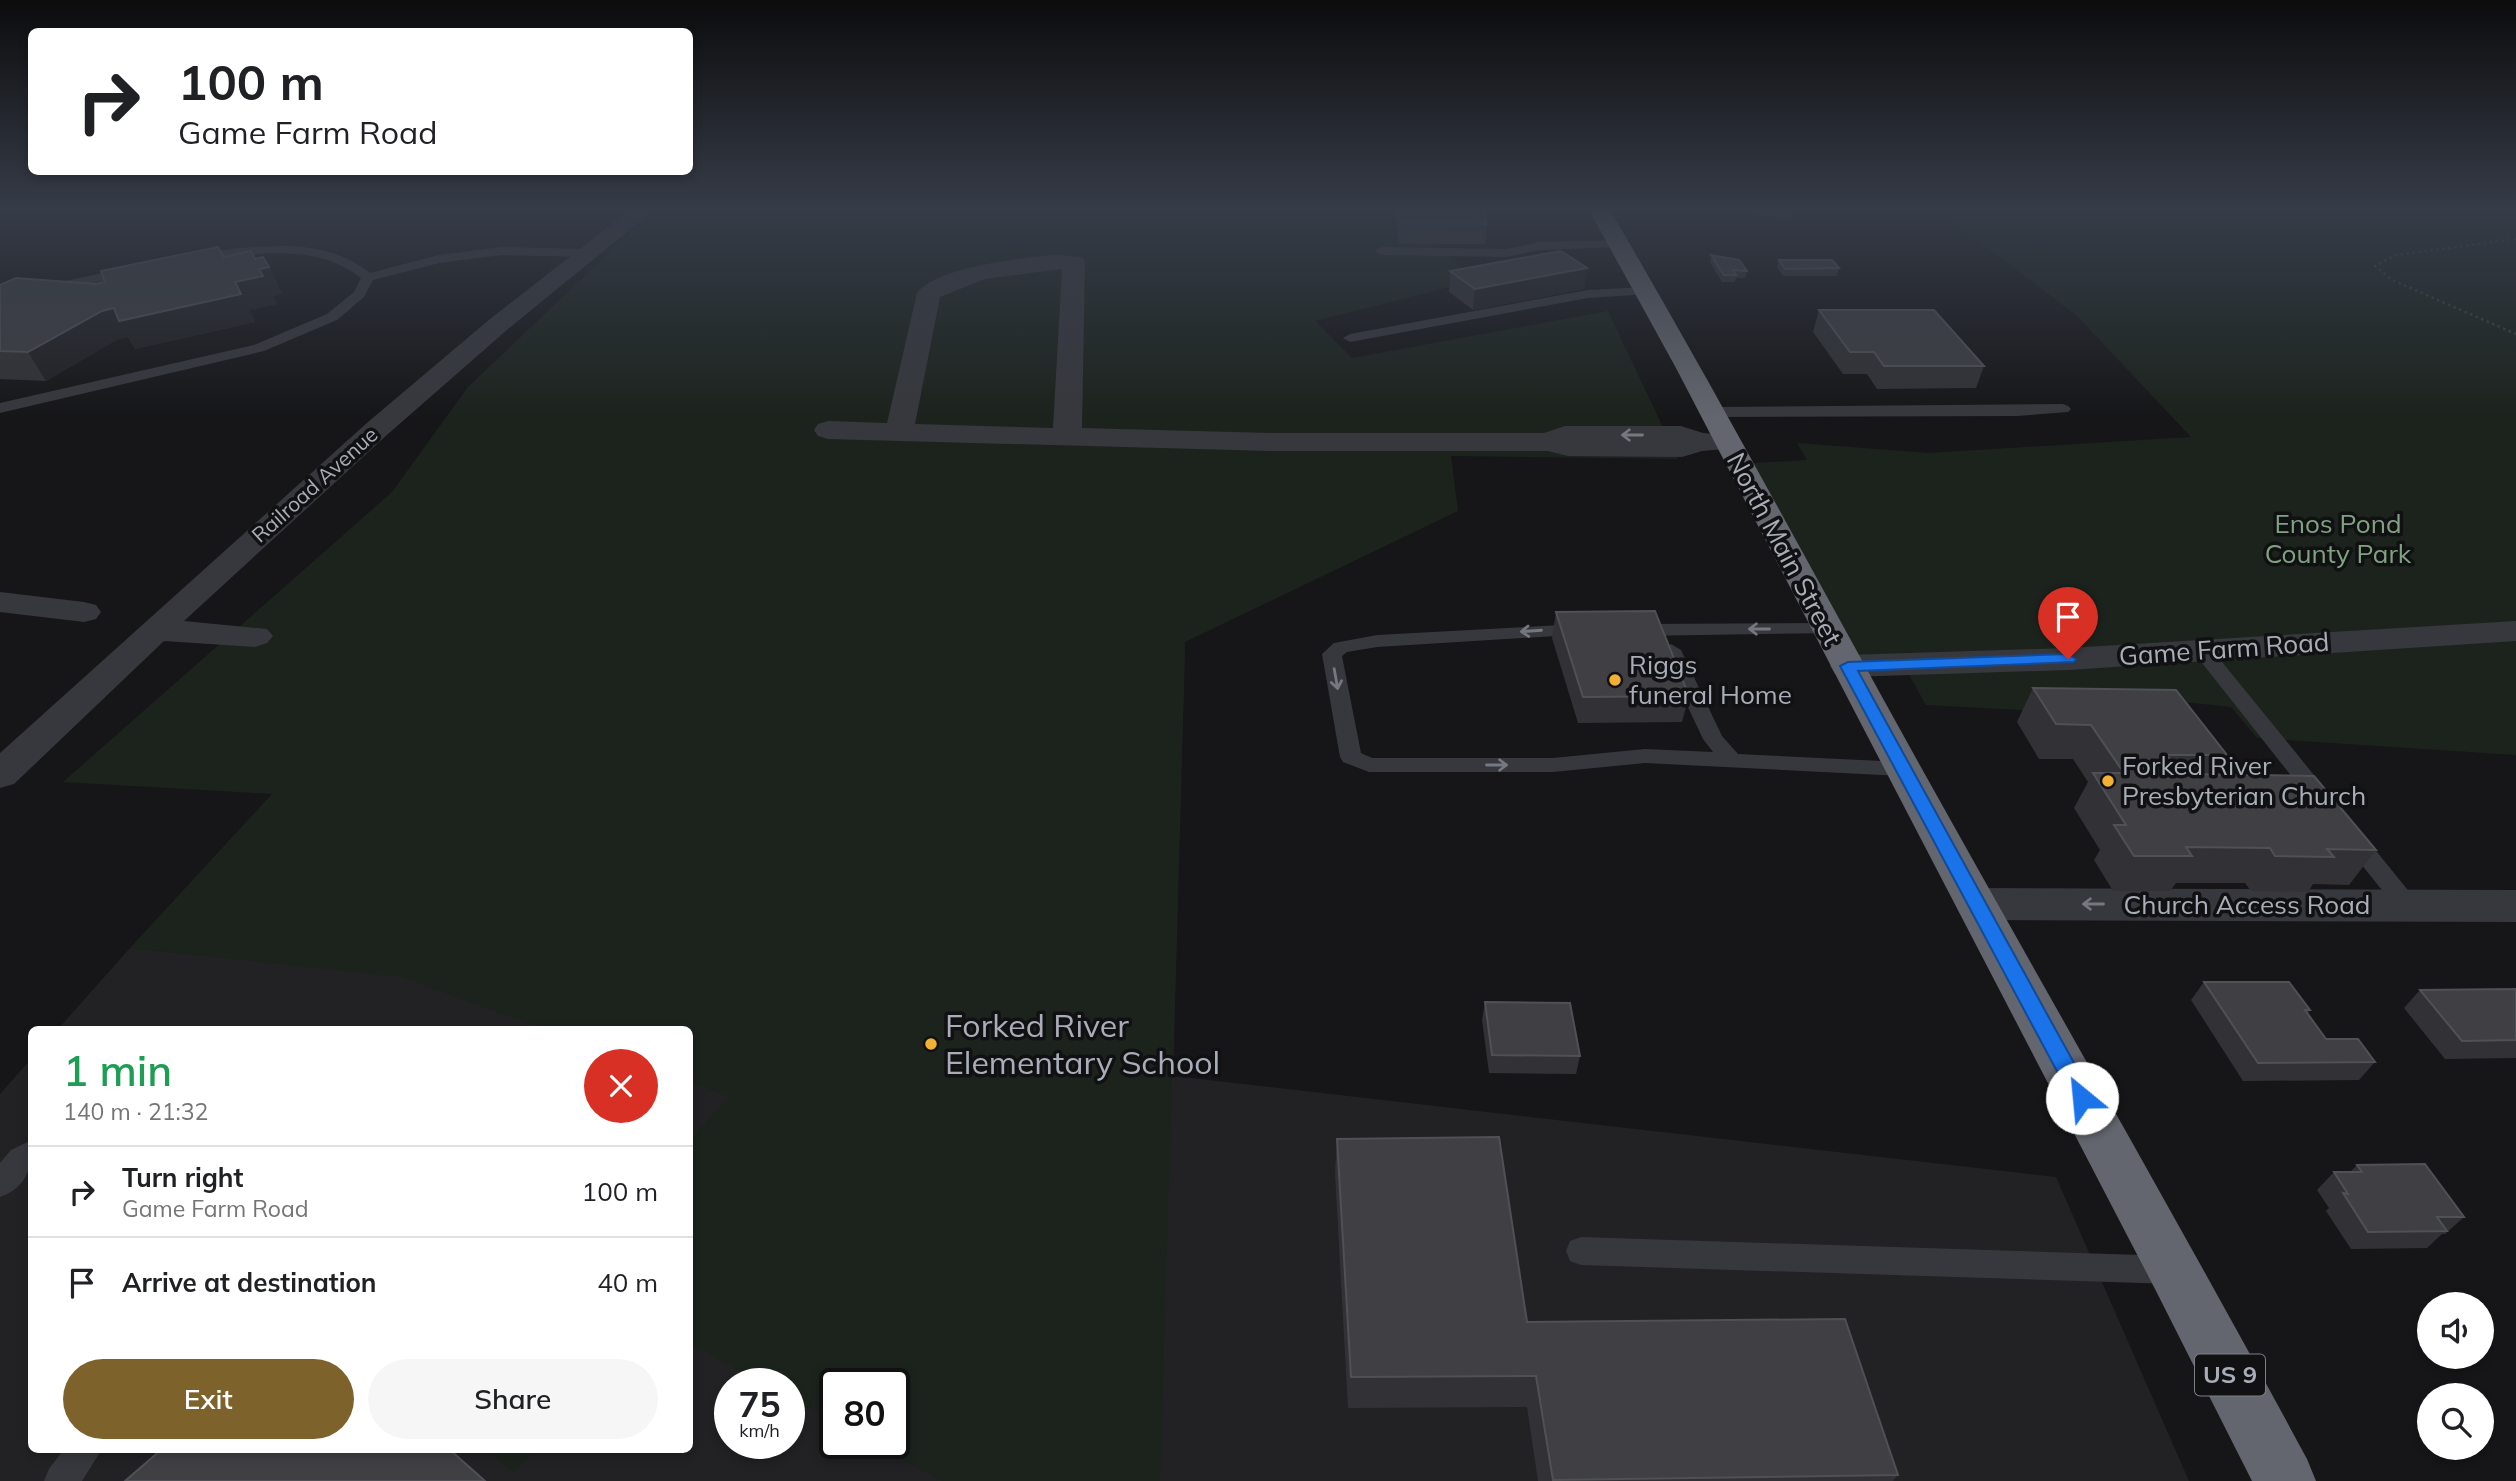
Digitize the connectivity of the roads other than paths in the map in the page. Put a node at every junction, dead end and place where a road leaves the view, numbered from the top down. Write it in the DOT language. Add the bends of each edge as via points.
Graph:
graph roads {
  1 [pos="95,279"];
  2 [pos="366,279"];
  3 [pos="558,279"];
  4 [pos="963,279"];
  5 [pos="1073,279"];
  6 [pos="1638,279"];
  7 [pos="1645,291"];
  8 [pos="0,299"];
  9 [pos="1350,338"];
  10 [pos="0,408"];
  11 [pos="2063,408"];
  12 [pos="828,430"];
  13 [pos="899,432"];
  14 [pos="1713,432"];
  15 [pos="1067,437"];
  16 [pos="0,602"];
  17 [pos="84,612"];
  18 [pos="1827,629"];
  19 [pos="155,630"];
  20 [pos="1670,630"];
  21 [pos="2516,631"];
  22 [pos="255,636"];
  23 [pos="2202,650"];
  24 [pos="1848,666"];
  25 [pos="1732,760"];
  26 [pos="1902,768"];
  27 [pos="0,775"];
  28 [pos="1978,904"];
  29 [pos="2407,905"];
  30 [pos="2516,906"];
  31 [pos="28,1154"];
  32 [pos="0,1184"];
  33 [pos="1581,1251"];
  34 [pos="2175,1270"];
  35 [pos="82,1453"];
  36 [pos="61,1481"];
  37 [pos="2285,1481"];
  1 -- 8 [label="lane"];
  2 -- 10 [label="lane" via="359,294 332,317 260,348"];
  3 -- 19 [label="street, Railroad Avenue" via="378,428"];
  4 -- 13 [label="street" via="929,293"];
  5 -- 15 [label="street"];
  6 -- 7 [label="highway, North Main Street / US 9"];
  7 -- 9 [label="lane" via="1588,294"];
  7 -- 14 [label="highway, North Main Street / US 9"];
  11 -- 14 [label="lane"];
  12 -- 13 [label="street"];
  13 -- 15 [label="street"];
  14 -- 15 [label="street" via="1564,435 1548,442"];
  14 -- 18 [label="highway, North Main Street / US 9"];
  16 -- 17 [label="street"];
  18 -- 20 [label="lane, one-way"];
  18 -- 24 [label="highway, North Main Street / US 9"];
  19 -- 22 [label="street"];
  19 -- 27 [label="street, Railroad Avenue"];
  20 -- 25 [label="lane" via="1668,644 1674,661 1713,739"];
  20 -- 25 [label="lane, one-way" via="1377,641 1341,647 1332,654 1350,757 1369,765 1553,765 1645,756"];
  21 -- 23 [label="street, Game Farm Road"];
  23 -- 24 [label="street, Game Farm Road"];
  23 -- 29 [label="lane"];
  24 -- 26 [label="highway, North Main Street / US 9"];
  25 -- 26 [label="lane"];
  26 -- 28 [label="highway, North Main Street / US 9"];
  29 -- 28 [label="street, Church Access Road, one-way"];
  28 -- 34 [label="highway, North Main Street / US 9"];
  29 -- 30 [label="street, Church Access Road"];
  31 -- 32 [label="lane"];
  33 -- 34 [label="lane"];
  34 -- 37 [label="highway, North Main Street / US 9"];
  35 -- 36 [label="lane"];
}
